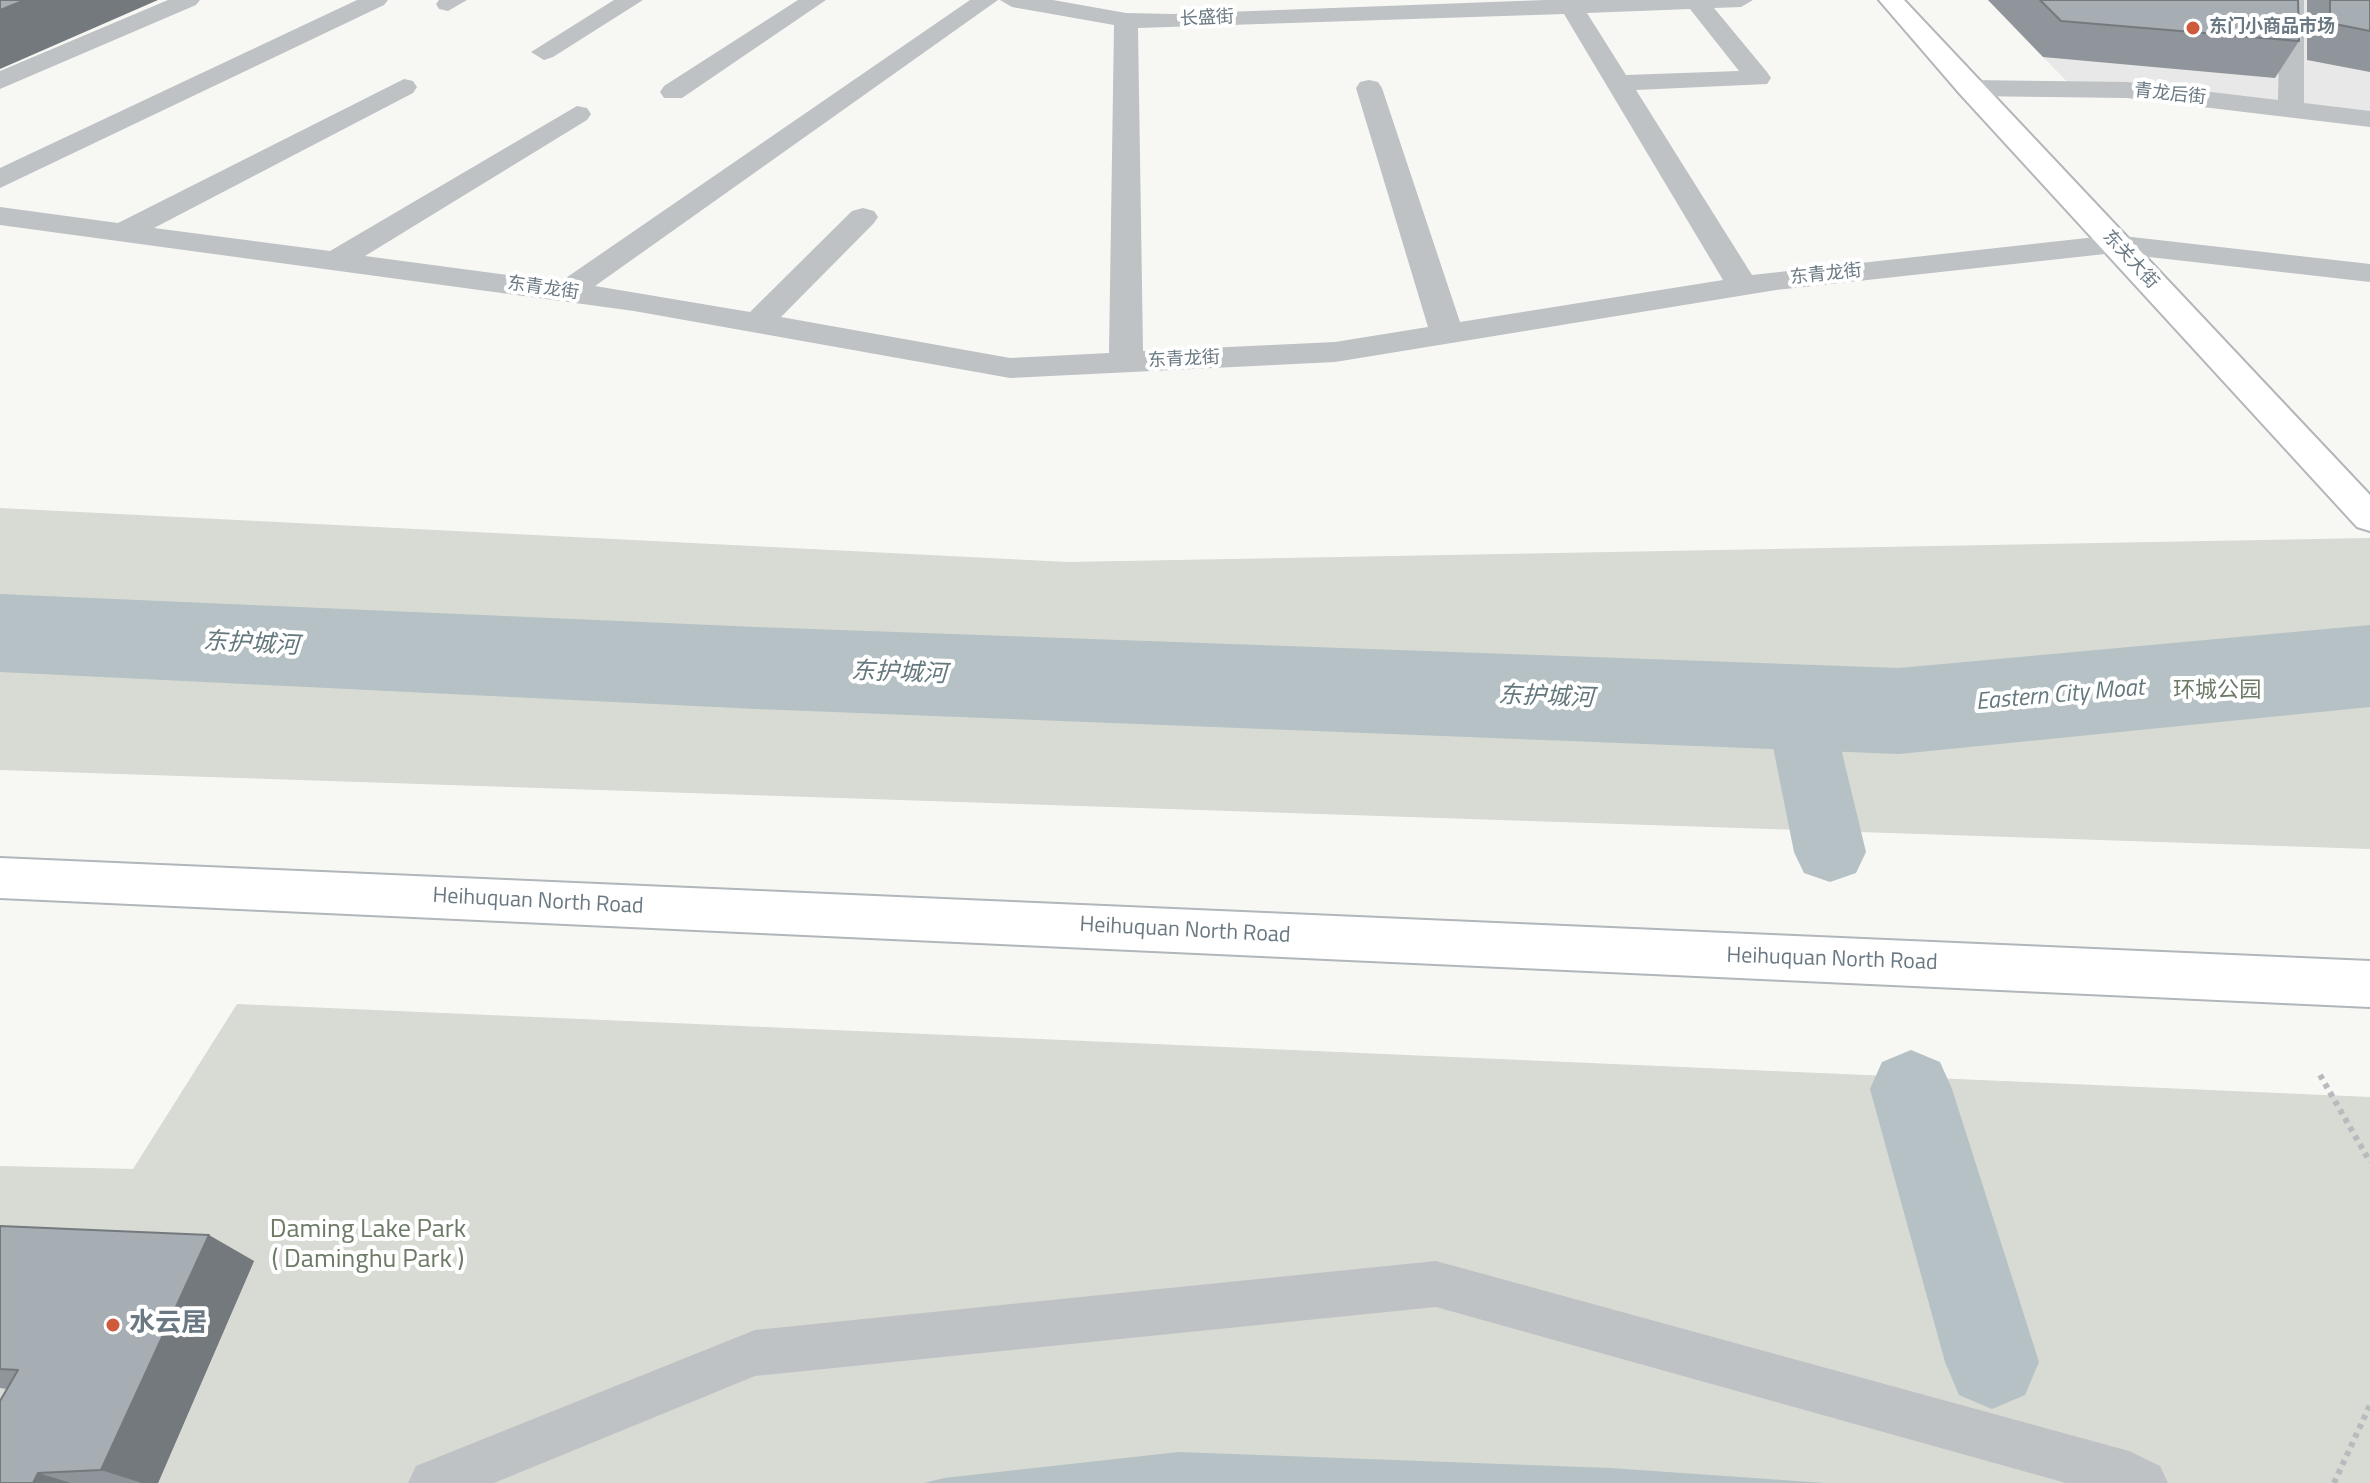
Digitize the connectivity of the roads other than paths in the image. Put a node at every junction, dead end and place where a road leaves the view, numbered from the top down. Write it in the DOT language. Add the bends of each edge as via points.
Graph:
graph roads {
  1 [pos="188,0"];
  2 [pos="376,0"];
  3 [pos="631,0"];
  4 [pos="814,0"];
  5 [pos="986,0"];
  6 [pos="1012,0"];
  7 [pos="1741,0"];
  8 [pos="1891,0"];
  9 [pos="2292,0"];
  10 [pos="1696,1"];
  11 [pos="1486,4"];
  12 [pos="1571,6"];
  13 [pos="1324,7"];
  14 [pos="1173,10"];
  15 [pos="1126,20"];
  16 [pos="544,52"];
  17 [pos="0,81"];
  18 [pos="1618,83"];
  19 [pos="404,87"];
  20 [pos="1369,88"];
  21 [pos="1969,88"];
  22 [pos="673,92"];
  23 [pos="2291,108"];
  24 [pos="577,114"];
  25 [pos="2370,119"];
  26 [pos="0,179"];
  27 [pos="0,216"];
  28 [pos="863,217"];
  29 [pos="121,233"];
  30 [pos="2114,244"];
  31 [pos="335,261"];
  32 [pos="2370,273"];
  33 [pos="1743,286"];
  34 [pos="566,292"];
  35 [pos="757,323"];
  36 [pos="1447,334"];
  37 [pos="1126,363"];
  38 [pos="2370,518"];
  39 [pos="0,878"];
  40 [pos="2370,984"];
  41 [pos="433,1483"];
  42 [pos="2143,1483"];
  1 -- 17 [label="street"];
  2 -- 26 [label="street"];
  3 -- 16 [label="street"];
  4 -- 22 [label="street"];
  5 -- 34 [label="street"];
  6 -- 15 [label="street, 长盛街"];
  7 -- 10 [label="street, 长盛街"];
  8 -- 21 [label="main road, 东关大街"];
  9 -- 23 [label="street"];
  10 -- 12 [label="street, 长盛街"];
  10 -- 18 [label="street" via="1758,78"];
  11 -- 12 [label="street, 长盛街"];
  11 -- 13 [label="street, 长盛街"];
  12 -- 18 [label="street"];
  13 -- 14 [label="street, 长盛街"];
  14 -- 15 [label="street, 长盛街"];
  15 -- 37 [label="street"];
  18 -- 33 [label="street"];
  19 -- 29 [label="street"];
  20 -- 36 [label="street"];
  21 -- 23 [label="street, 青龙后街" via="2127,90"];
  21 -- 30 [label="main road, 东关大街"];
  23 -- 25 [label="street, 青龙后街"];
  24 -- 31 [label="street"];
  27 -- 29 [label="street, 东青龙街"];
  28 -- 35 [label="street"];
  29 -- 31 [label="street, 东青龙街"];
  30 -- 32 [label="street, 东青龙街"];
  30 -- 33 [label="street, 东青龙街"];
  30 -- 38 [label="main road, 东关大街"];
  31 -- 34 [label="street, 东青龙街"];
  33 -- 36 [label="street, 东青龙街"];
  34 -- 35 [label="street, 东青龙街"];
  35 -- 37 [label="street, 东青龙街" via="1010,368"];
  36 -- 37 [label="street, 东青龙街" via="1335,352"];
  39 -- 40 [label="main road, Heihuquan North Road"];
  41 -- 42 [label="lane" via="755,1353 1436,1284"];
}
